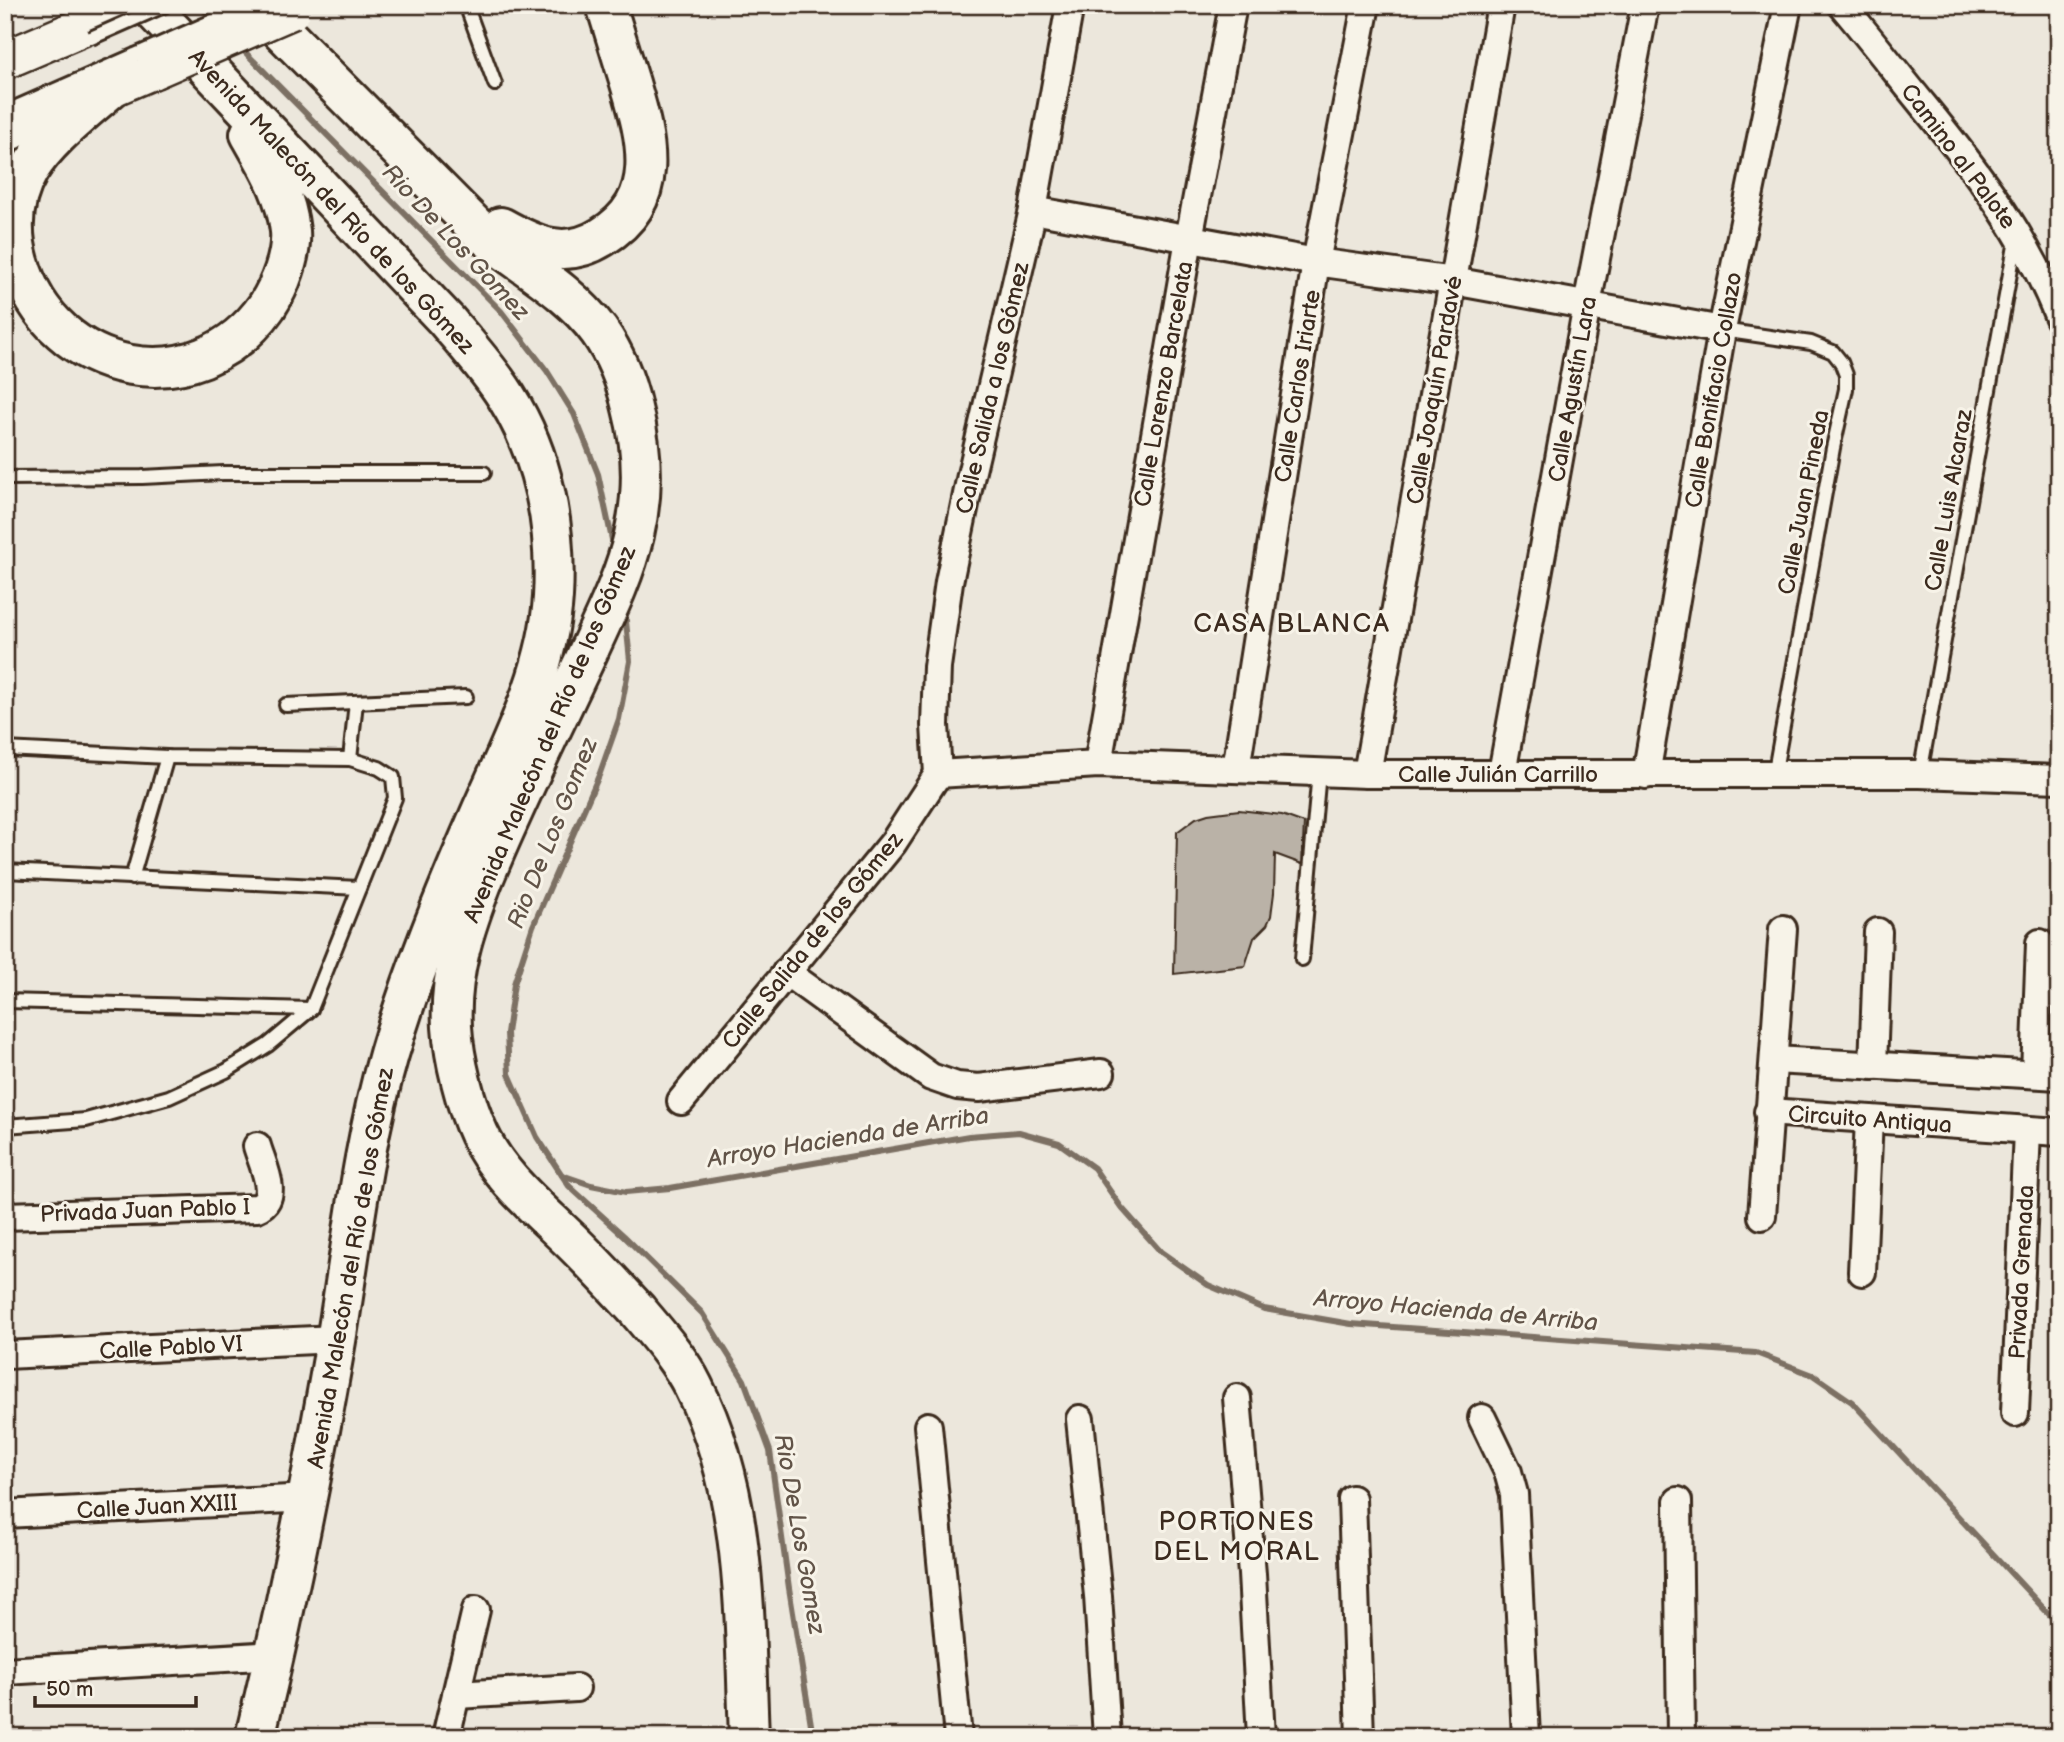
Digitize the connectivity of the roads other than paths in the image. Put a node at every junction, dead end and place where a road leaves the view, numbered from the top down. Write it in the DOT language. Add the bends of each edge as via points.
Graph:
graph roads {
  1 [pos="134,5"];
  2 [pos="148,5"];
  3 [pos="166,5"];
  4 [pos="249,5"];
  5 [pos="466,5"];
  6 [pos="606,5"];
  7 [pos="1070,5"];
  8 [pos="1233,5"];
  9 [pos="1366,5"];
  10 [pos="1500,5"];
  11 [pos="1645,5"];
  12 [pos="1788,5"];
  13 [pos="1842,5"];
  14 [pos="284,7"];
  15 [pos="90,34"];
  16 [pos="5,61"];
  17 [pos="144,63"];
  18 [pos="495,84"];
  19 [pos="111,88"];
  20 [pos="232,94"];
  21 [pos="5,112"];
  22 [pos="5,133"];
  23 [pos="424,175"];
  24 [pos="1033,210"];
  25 [pos="2017,233"];
  26 [pos="1189,239"];
  27 [pos="1316,262"];
  28 [pos="1453,281"];
  29 [pos="1587,305"];
  30 [pos="2059,317"];
  31 [pos="1722,330"];
  32 [pos="484,473"];
  33 [pos="5,478"];
  34 [pos="466,697"];
  35 [pos="356,702"];
  36 [pos="286,705"];
  37 [pos="5,749"];
  38 [pos="167,757"];
  39 [pos="349,760"];
  40 [pos="1098,764"];
  41 [pos="1236,769"];
  42 [pos="1319,772"];
  43 [pos="1503,773"];
  44 [pos="938,774"];
  45 [pos="1367,774"];
  46 [pos="1920,774"];
  47 [pos="1646,775"];
  48 [pos="1774,776"];
  49 [pos="2059,779"];
  50 [pos="5,872"];
  51 [pos="132,878"];
  52 [pos="359,888"];
  53 [pos="1783,929"];
  54 [pos="1878,933"];
  55 [pos="2040,943"];
  56 [pos="1301,959"];
  57 [pos="786,972"];
  58 [pos="5,1001"];
  59 [pos="311,1009"];
  60 [pos="1773,1060"];
  61 [pos="1873,1066"];
  62 [pos="1101,1073"];
  63 [pos="2047,1075"];
  64 [pos="681,1101"];
  65 [pos="1768,1112"];
  66 [pos="1869,1119"];
  67 [pos="5,1126"];
  68 [pos="2027,1130"];
  69 [pos="2059,1132"];
  70 [pos="257,1146"];
  71 [pos="5,1216"];
  72 [pos="1762,1216"];
  73 [pos="1862,1272"];
  74 [pos="336,1339"];
  75 [pos="5,1355"];
  76 [pos="1237,1398"];
  77 [pos="2015,1413"];
  78 [pos="1482,1418"];
  79 [pos="1080,1419"];
  80 [pos="928,1426"];
  81 [pos="309,1498"];
  82 [pos="1352,1499"];
  83 [pos="1678,1501"];
  84 [pos="5,1514"];
  85 [pos="476,1610"];
  86 [pos="275,1655"];
  87 [pos="5,1671"];
  88 [pos="576,1689"];
  89 [pos="456,1695"];
  90 [pos="255,1737"];
  91 [pos="446,1737"];
  92 [pos="749,1737"];
  93 [pos="958,1737"];
  94 [pos="1107,1737"];
  95 [pos="1261,1737"];
  96 [pos="1360,1737"];
  97 [pos="1526,1737"];
  98 [pos="1681,1737"];
  1 -- 15 [label="main road"];
  2 -- 20 [label="main road, Avenida Malecón del Río de los Gómez"];
  3 -- 15 [label="lane, bridge"];
  4 -- 17 [label="lane, bridge"];
  5 -- 18 [label="lane"];
  6 -- 23 [label="main road" via="646,144 644,184 618,226 584,245 537,246"];
  7 -- 24 [label="street, Calle Salida a los Gómez"];
  8 -- 26 [label="street, Calle Lorenzo Barcelata"];
  9 -- 27 [label="street, Calle Carlos Iriarte"];
  10 -- 28 [label="street, Calle Joaquín Pardavé"];
  11 -- 29 [label="street, Calle Agustín Lara"];
  12 -- 31 [label="street, Calle Bonifacio Collazo"];
  13 -- 25 [label="street, Camino al Palote" via="1968,161"];
  14 -- 17 [label="main road, bridge"];
  14 -- 23 [label="main road, Avenida Malecón del Río de los Gómez"];
  15 -- 16 [label="main road"];
  17 -- 19 [label="main road"];
  17 -- 21 [label="lane"];
  19 -- 20 [label="main road" via="61,132 30,169 13,216 15,244 31,292 59,327 99,355 150,368 177,366 231,344 254,324 275,293 286,262 290,234 285,201"];
  19 -- 22 [label="main road"];
  20 -- 74 [label="main road, Avenida Malecón del Río de los Gómez" via="446,320 508,398 531,443 547,494 553,551 552,601 543,654 523,715 422,952 387,1060 370,1130"];
  23 -- 92 [label="main road, Avenida Malecón del Río de los Gómez" via="491,240 560,290 599,331 630,400 640,448 635,533 616,587 465,927 456,961 452,1029 461,1080 479,1134 496,1162 667,1344 713,1429 735,1523"];
  24 -- 26 [label="street"];
  24 -- 44 [label="street, Calle Salida a los Gómez" via="949,582 937,667"];
  25 -- 30 [label="street, Camino al Palote"];
  25 -- 46 [label="lane, Calle Luis Alcaraz"];
  26 -- 27 [label="street"];
  26 -- 40 [label="street, Calle Lorenzo Barcelata"];
  27 -- 28 [label="street"];
  27 -- 41 [label="street, Calle Carlos Iriarte"];
  28 -- 29 [label="street"];
  28 -- 45 [label="street, Calle Joaquín Pardavé"];
  29 -- 31 [label="street"];
  29 -- 43 [label="street, Calle Agustín Lara"];
  31 -- 47 [label="street, Calle Bonifacio Collazo"];
  31 -- 48 [label="lane, Calle Juan Pineda" via="1811,343 1833,352 1846,375"];
  32 -- 33 [label="lane"];
  34 -- 35 [label="lane"];
  35 -- 36 [label="lane"];
  35 -- 39 [label="lane"];
  37 -- 38 [label="lane"];
  38 -- 39 [label="lane"];
  38 -- 51 [label="lane"];
  39 -- 52 [label="lane" via="393,777 395,798"];
  40 -- 41 [label="street, Calle Julián Carrillo"];
  40 -- 44 [label="street, Calle Julián Carrillo"];
  41 -- 42 [label="street, Calle Julián Carrillo"];
  42 -- 45 [label="street, Calle Julián Carrillo"];
  42 -- 56 [label="lane"];
  43 -- 45 [label="street, Calle Julián Carrillo"];
  43 -- 47 [label="street, Calle Julián Carrillo"];
  44 -- 57 [label="street, Calle Salida de los Gómez" via="893,843"];
  46 -- 48 [label="street, Calle Julián Carrillo"];
  46 -- 49 [label="street, Calle Julián Carrillo"];
  47 -- 48 [label="street, Calle Julián Carrillo"];
  50 -- 51 [label="lane"];
  51 -- 52 [label="lane"];
  52 -- 59 [label="lane"];
  53 -- 60 [label="street, Circuito Antiqua"];
  54 -- 61 [label="street"];
  55 -- 63 [label="street"];
  57 -- 62 [label="street" via="931,1076 957,1086 979,1088"];
  57 -- 64 [label="street, Calle Salida de los Gómez"];
  58 -- 59 [label="lane"];
  59 -- 67 [label="lane" via="268,1045 169,1097 86,1120"];
  60 -- 61 [label="street"];
  60 -- 65 [label="street, Circuito Antiqua"];
  61 -- 63 [label="street"];
  65 -- 66 [label="street, Circuito Antiqua"];
  65 -- 72 [label="street"];
  66 -- 68 [label="street, Circuito Antiqua"];
  66 -- 73 [label="street"];
  68 -- 69 [label="street, Circuito Antiqua"];
  68 -- 77 [label="street, Privada Grenada"];
  70 -- 71 [label="street, Privada Juan Pablo I" via="270,1192 266,1203 257,1208"];
  74 -- 75 [label="street, Calle Pablo VI"];
  74 -- 81 [label="main road, Avenida Malecón del Río de los Gómez"];
  76 -- 95 [label="street"];
  78 -- 97 [label="street" via="1514,1494"];
  79 -- 94 [label="street"];
  80 -- 93 [label="street"];
  81 -- 84 [label="street, Calle Juan XXIII"];
  81 -- 86 [label="main road, Avenida Malecón del Río de los Gómez"];
  82 -- 96 [label="street"];
  83 -- 98 [label="street"];
  85 -- 89 [label="street"];
  86 -- 87 [label="street"];
  86 -- 90 [label="main road, Avenida Malecón del Río de los Gómez"];
  88 -- 89 [label="street"];
  89 -- 91 [label="street"];
}
